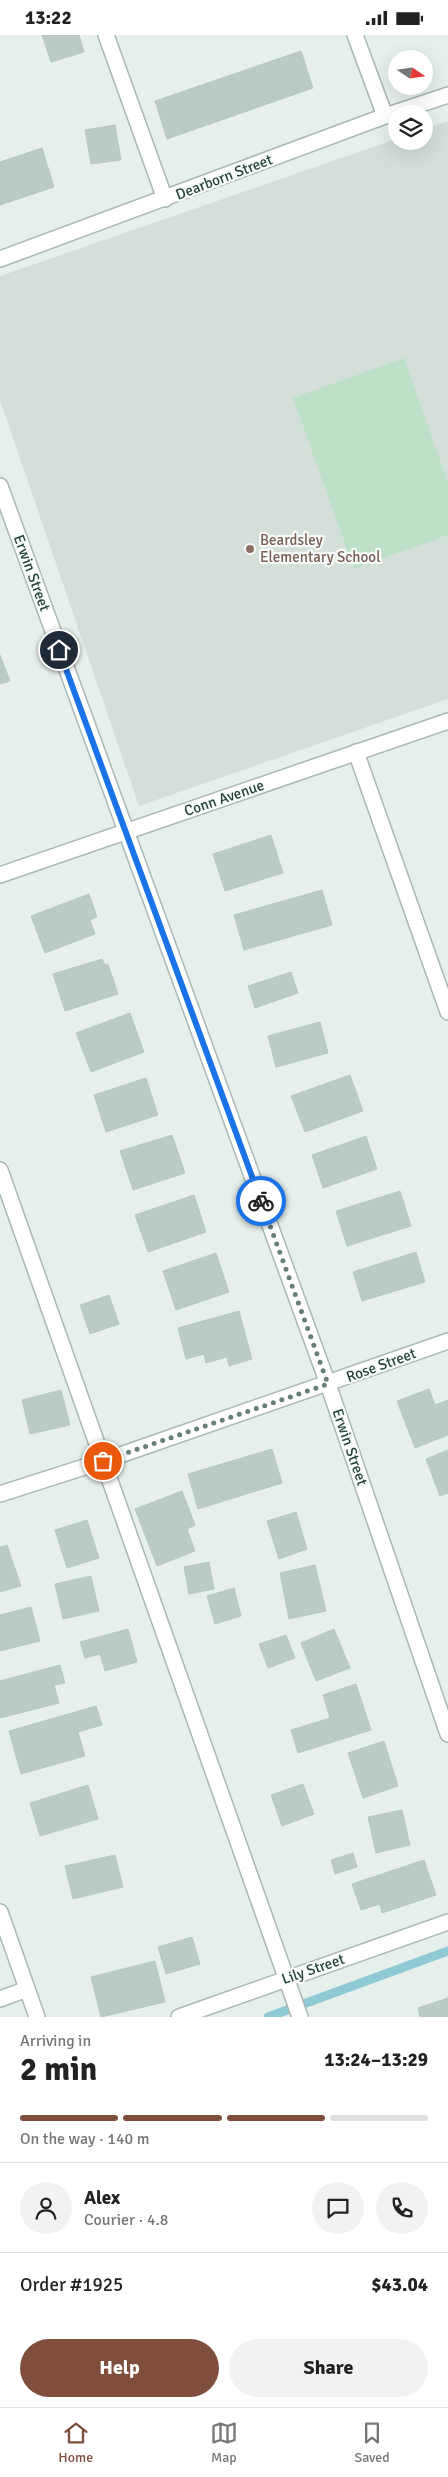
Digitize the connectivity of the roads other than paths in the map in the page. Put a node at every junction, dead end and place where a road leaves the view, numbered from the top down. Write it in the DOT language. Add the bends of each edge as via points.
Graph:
graph roads {
  1 [pos="106,35"];
  2 [pos="355,35"];
  3 [pos="448,95"];
  4 [pos="384,116"];
  5 [pos="165,199"];
  6 [pos="0,259"];
  7 [pos="0,486"];
  8 [pos="448,721"];
  9 [pos="356,752"];
  10 [pos="125,832"];
  11 [pos="0,875"];
  12 [pos="448,1012"];
  13 [pos="0,1170"];
  14 [pos="448,1341"];
  15 [pos="328,1384"];
  16 [pos="103,1461"];
  17 [pos="0,1494"];
  18 [pos="448,1734"];
  19 [pos="0,1912"];
  20 [pos="448,1922"];
  21 [pos="287,1979"];
  22 [pos="27,1989"];
  23 [pos="0,1999"];
  24 [pos="37,2017"];
  25 [pos="179,2017"];
  26 [pos="300,2017"];
  1 -- 5 [label="street"];
  2 -- 4 [label="street"];
  3 -- 4 [label="street, Dearborn Street"];
  4 -- 5 [label="street, Dearborn Street"];
  5 -- 6 [label="street, Dearborn Street"];
  7 -- 10 [label="street, Erwin Street"];
  8 -- 9 [label="street, Conn Avenue"];
  9 -- 10 [label="street, Conn Avenue"];
  9 -- 12 [label="street"];
  10 -- 11 [label="street, Conn Avenue"];
  10 -- 15 [label="street, Erwin Street"];
  13 -- 16 [label="street"];
  14 -- 15 [label="street, Rose Street"];
  15 -- 16 [label="street, Rose Street"];
  15 -- 18 [label="street, Erwin Street"];
  16 -- 17 [label="street, Rose Street"];
  16 -- 21 [label="street"];
  19 -- 22 [label="street"];
  20 -- 21 [label="street, Lily Street"];
  21 -- 25 [label="street, Lily Street"];
  21 -- 26 [label="street"];
  22 -- 23 [label="street"];
  22 -- 24 [label="street"];
}
